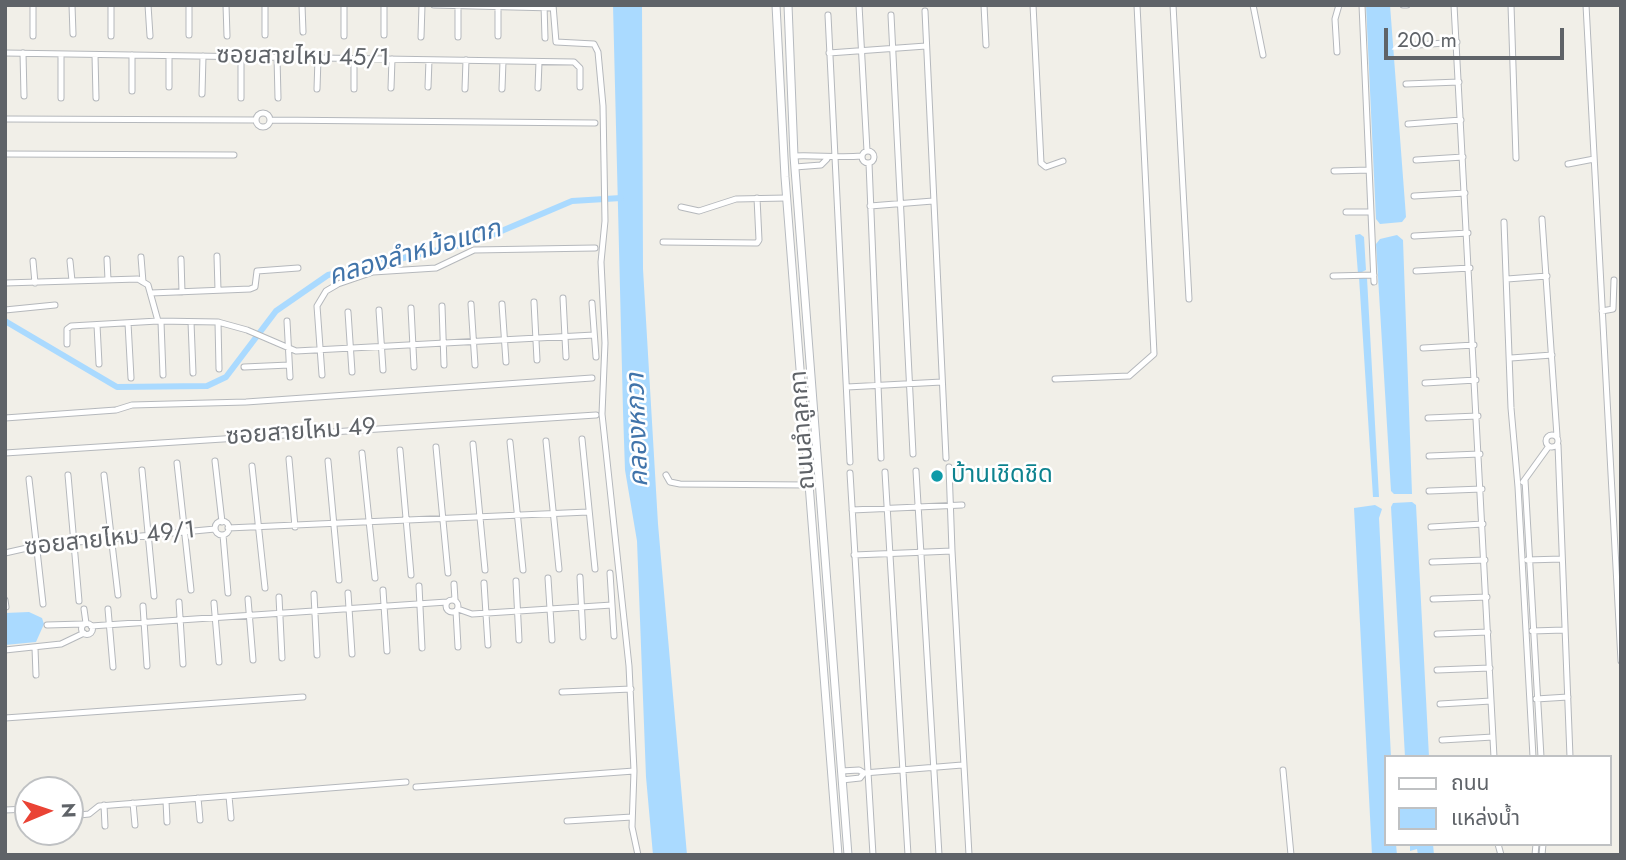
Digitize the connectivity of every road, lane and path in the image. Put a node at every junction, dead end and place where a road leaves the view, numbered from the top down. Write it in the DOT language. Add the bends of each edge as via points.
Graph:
graph roads {
  1 [pos="33,5"];
  2 [pos="72,5"];
  3 [pos="111,5"];
  4 [pos="148,5"];
  5 [pos="189,5"];
  6 [pos="226,5"];
  7 [pos="265,5"];
  8 [pos="302,5"];
  9 [pos="344,5"];
  10 [pos="384,5"];
  11 [pos="422,5"];
  12 [pos="435,5"];
  13 [pos="458,5"];
  14 [pos="776,5"];
  15 [pos="788,5"];
  16 [pos="859,5"];
  17 [pos="984,5"];
  18 [pos="1033,5"];
  19 [pos="1137,5"];
  20 [pos="1173,5"];
  21 [pos="1253,5"];
  22 [pos="1339,5"];
  23 [pos="1362,5"];
  24 [pos="1454,5"];
  25 [pos="1511,5"];
  26 [pos="1586,5"];
  27 [pos="498,6"];
  28 [pos="544,6"];
  29 [pos="553,7"];
  30 [pos="925,11"];
  31 [pos="828,15"];
  32 [pos="891,15"];
  33 [pos="303,33"];
  34 [pos="73,34"];
  35 [pos="189,35"];
  36 [pos="384,35"];
  37 [pos="33,36"];
  38 [pos="111,36"];
  39 [pos="149,36"];
  40 [pos="228,36"];
  41 [pos="265,36"];
  42 [pos="345,36"];
  43 [pos="498,36"];
  44 [pos="421,37"];
  45 [pos="458,37"];
  46 [pos="545,38"];
  47 [pos="1457,42"];
  48 [pos="986,45"];
  49 [pos="926,46"];
  50 [pos="1405,46"];
  51 [pos="893,48"];
  52 [pos="861,51"];
  53 [pos="5,52"];
  54 [pos="1337,52"];
  55 [pos="23,53"];
  56 [pos="829,53"];
  57 [pos="61,54"];
  58 [pos="95,55"];
  59 [pos="132,55"];
  60 [pos="1264,55"];
  61 [pos="169,56"];
  62 [pos="203,56"];
  63 [pos="241,57"];
  64 [pos="277,57"];
  65 [pos="318,58"];
  66 [pos="354,59"];
  67 [pos="392,59"];
  68 [pos="429,60"];
  69 [pos="466,60"];
  70 [pos="503,61"];
  71 [pos="539,62"];
  72 [pos="1459,82"];
  73 [pos="1406,84"];
  74 [pos="169,87"];
  75 [pos="428,87"];
  76 [pos="580,87"];
  77 [pos="538,88"];
  78 [pos="317,89"];
  79 [pos="354,89"];
  80 [pos="391,89"];
  81 [pos="465,89"];
  82 [pos="502,89"];
  83 [pos="132,90"];
  84 [pos="202,94"];
  85 [pos="24,96"];
  86 [pos="96,98"];
  87 [pos="242,98"];
  88 [pos="278,98"];
  89 [pos="61,99"];
  90 [pos="5,119"];
  91 [pos="1461,120"];
  92 [pos="595,123"];
  93 [pos="1408,124"];
  94 [pos="867,151"];
  95 [pos="5,154"];
  96 [pos="234,155"];
  97 [pos="794,156"];
  98 [pos="862,156"];
  99 [pos="1463,157"];
  100 [pos="836,158"];
  101 [pos="1516,158"];
  102 [pos="827,159"];
  103 [pos="1594,159"];
  104 [pos="1416,160"];
  105 [pos="1063,161"];
  106 [pos="869,163"];
  107 [pos="1569,164"];
  108 [pos="795,167"];
  109 [pos="1369,170"];
  110 [pos="1334,171"];
  111 [pos="1465,193"];
  112 [pos="1414,197"];
  113 [pos="757,198"];
  114 [pos="786,198"];
  115 [pos="933,201"];
  116 [pos="901,204"];
  117 [pos="870,206"];
  118 [pos="681,207"];
  119 [pos="1346,212"];
  120 [pos="1371,212"];
  121 [pos="1542,219"];
  122 [pos="1504,222"];
  123 [pos="1468,233"];
  124 [pos="1414,236"];
  125 [pos="663,242"];
  126 [pos="595,248"];
  127 [pos="216,256"];
  128 [pos="141,257"];
  129 [pos="107,259"];
  130 [pos="181,259"];
  131 [pos="33,261"];
  132 [pos="71,261"];
  133 [pos="298,268"];
  134 [pos="1469,268"];
  135 [pos="1416,271"];
  136 [pos="1333,275"];
  137 [pos="1547,276"];
  138 [pos="1507,279"];
  139 [pos="108,280"];
  140 [pos="1615,280"];
  141 [pos="72,281"];
  142 [pos="34,282"];
  143 [pos="143,282"];
  144 [pos="5,284"];
  145 [pos="218,290"];
  146 [pos="182,292"];
  147 [pos="151,293"];
  148 [pos="563,298"];
  149 [pos="1189,299"];
  150 [pos="534,302"];
  151 [pos="592,303"];
  152 [pos="471,304"];
  153 [pos="502,304"];
  154 [pos="55,305"];
  155 [pos="442,306"];
  156 [pos="411,308"];
  157 [pos="5,310"];
  158 [pos="379,310"];
  159 [pos="1602,311"];
  160 [pos="348,312"];
  161 [pos="160,321"];
  162 [pos="287,321"];
  163 [pos="191,322"];
  164 [pos="218,322"];
  165 [pos="128,323"];
  166 [pos="97,325"];
  167 [pos="594,335"];
  168 [pos="565,336"];
  169 [pos="535,338"];
  170 [pos="504,340"];
  171 [pos="473,341"];
  172 [pos="443,343"];
  173 [pos="67,344"];
  174 [pos="413,345"];
  175 [pos="1474,345"];
  176 [pos="381,346"];
  177 [pos="351,348"];
  178 [pos="1423,348"];
  179 [pos="288,349"];
  180 [pos="319,350"];
  181 [pos="1552,355"];
  182 [pos="566,357"];
  183 [pos="596,357"];
  184 [pos="1511,358"];
  185 [pos="537,360"];
  186 [pos="506,362"];
  187 [pos="99,364"];
  188 [pos="289,365"];
  189 [pos="444,365"];
  190 [pos="475,365"];
  191 [pos="244,367"];
  192 [pos="414,367"];
  193 [pos="219,369"];
  194 [pos="383,370"];
  195 [pos="352,372"];
  196 [pos="193,373"];
  197 [pos="322,374"];
  198 [pos="163,375"];
  199 [pos="290,377"];
  200 [pos="131,378"];
  201 [pos="592,378"];
  202 [pos="1055,379"];
  203 [pos="1476,380"];
  204 [pos="942,382"];
  205 [pos="1425,383"];
  206 [pos="910,384"];
  207 [pos="879,386"];
  208 [pos="847,387"];
  209 [pos="596,415"];
  210 [pos="1478,416"];
  211 [pos="5,418"];
  212 [pos="1428,418"];
  213 [pos="1557,436"];
  214 [pos="582,439"];
  215 [pos="547,441"];
  216 [pos="510,442"];
  217 [pos="473,444"];
  218 [pos="1558,445"];
  219 [pos="1549,446"];
  220 [pos="436,447"];
  221 [pos="400,450"];
  222 [pos="5,453"];
  223 [pos="362,453"];
  224 [pos="913,454"];
  225 [pos="1480,454"];
  226 [pos="1429,456"];
  227 [pos="881,458"];
  228 [pos="946,458"];
  229 [pos="289,459"];
  230 [pos="215,461"];
  231 [pos="328,461"];
  232 [pos="850,462"];
  233 [pos="177,463"];
  234 [pos="253,466"];
  235 [pos="949,467"];
  236 [pos="142,470"];
  237 [pos="916,471"];
  238 [pos="885,472"];
  239 [pos="850,473"];
  240 [pos="68,475"];
  241 [pos="104,475"];
  242 [pos="666,475"];
  243 [pos="29,478"];
  244 [pos="1525,480"];
  245 [pos="807,485"];
  246 [pos="1518,487"];
  247 [pos="1482,489"];
  248 [pos="1429,491"];
  249 [pos="950,505"];
  250 [pos="962,505"];
  251 [pos="918,507"];
  252 [pos="887,508"];
  253 [pos="852,510"];
  254 [pos="588,512"];
  255 [pos="554,514"];
  256 [pos="519,516"];
  257 [pos="480,517"];
  258 [pos="442,519"];
  259 [pos="406,521"];
  260 [pos="222,522"];
  261 [pos="369,523"];
  262 [pos="1483,524"];
  263 [pos="333,525"];
  264 [pos="295,527"];
  265 [pos="1430,527"];
  266 [pos="228,528"];
  267 [pos="259,528"];
  268 [pos="215,529"];
  269 [pos="185,532"];
  270 [pos="148,535"];
  271 [pos="223,535"];
  272 [pos="111,538"];
  273 [pos="74,542"];
  274 [pos="36,546"];
  275 [pos="952,551"];
  276 [pos="921,552"];
  277 [pos="5,553"];
  278 [pos="889,553"];
  279 [pos="854,555"];
  280 [pos="1562,559"];
  281 [pos="1485,560"];
  282 [pos="1522,560"];
  283 [pos="1530,560"];
  284 [pos="1432,562"];
  285 [pos="826,566"];
  286 [pos="814,567"];
  287 [pos="559,569"];
  288 [pos="595,569"];
  289 [pos="485,570"];
  290 [pos="523,570"];
  291 [pos="448,573"];
  292 [pos="610,573"];
  293 [pos="411,575"];
  294 [pos="580,577"];
  295 [pos="374,578"];
  296 [pos="548,579"];
  297 [pos="339,580"];
  298 [pos="516,581"];
  299 [pos="484,583"];
  300 [pos="454,584"];
  301 [pos="419,586"];
  302 [pos="265,588"];
  303 [pos="191,590"];
  304 [pos="383,590"];
  305 [pos="228,593"];
  306 [pos="348,593"];
  307 [pos="314,594"];
  308 [pos="117,595"];
  309 [pos="154,596"];
  310 [pos="279,597"];
  311 [pos="1487,597"];
  312 [pos="1433,599"];
  313 [pos="5,600"];
  314 [pos="248,600"];
  315 [pos="455,600"];
  316 [pos="79,601"];
  317 [pos="179,602"];
  318 [pos="447,602"];
  319 [pos="214,603"];
  320 [pos="420,603"];
  321 [pos="43,604"];
  322 [pos="384,605"];
  323 [pos="612,605"];
  324 [pos="143,606"];
  325 [pos="349,606"];
  326 [pos="6,607"];
  327 [pos="581,607"];
  328 [pos="108,608"];
  329 [pos="314,608"];
  330 [pos="84,609"];
  331 [pos="550,609"];
  332 [pos="457,610"];
  333 [pos="280,611"];
  334 [pos="517,611"];
  335 [pos="250,613"];
  336 [pos="486,613"];
  337 [pos="215,615"];
  338 [pos="180,618"];
  339 [pos="144,621"];
  340 [pos="109,623"];
  341 [pos="87,624"];
  342 [pos="47,625"];
  343 [pos="1534,630"];
  344 [pos="1564,630"];
  345 [pos="1526,631"];
  346 [pos="1488,632"];
  347 [pos="1437,634"];
  348 [pos="614,636"];
  349 [pos="583,637"];
  350 [pos="519,640"];
  351 [pos="552,640"];
  352 [pos="488,645"];
  353 [pos="458,647"];
  354 [pos="35,648"];
  355 [pos="422,648"];
  356 [pos="5,650"];
  357 [pos="387,651"];
  358 [pos="352,654"];
  359 [pos="317,655"];
  360 [pos="282,658"];
  361 [pos="253,660"];
  362 [pos="1621,661"];
  363 [pos="219,662"];
  364 [pos="183,664"];
  365 [pos="147,666"];
  366 [pos="113,667"];
  367 [pos="1490,668"];
  368 [pos="1437,670"];
  369 [pos="36,674"];
  370 [pos="631,689"];
  371 [pos="562,692"];
  372 [pos="303,697"];
  373 [pos="1567,697"];
  374 [pos="1530,699"];
  375 [pos="1538,699"];
  376 [pos="1491,701"];
  377 [pos="1440,704"];
  378 [pos="5,718"];
  379 [pos="1493,737"];
  380 [pos="1442,740"];
  381 [pos="1494,755"];
  382 [pos="1533,755"];
  383 [pos="1541,755"];
  384 [pos="1570,755"];
  385 [pos="962,765"];
  386 [pos="933,768"];
  387 [pos="902,770"];
  388 [pos="1283,770"];
  389 [pos="634,771"];
  390 [pos="841,771"];
  391 [pos="865,773"];
  392 [pos="841,780"];
  393 [pos="406,782"];
  394 [pos="416,787"];
  395 [pos="229,796"];
  396 [pos="198,798"];
  397 [pos="166,801"];
  398 [pos="133,803"];
  399 [pos="104,806"];
  400 [pos="84,815"];
  401 [pos="632,817"];
  402 [pos="231,818"];
  403 [pos="200,820"];
  404 [pos="567,821"];
  405 [pos="167,822"];
  406 [pos="135,825"];
  407 [pos="105,826"];
  408 [pos="1498,846"];
  409 [pos="638,855"];
  410 [pos="838,855"];
  411 [pos="848,855"];
  412 [pos="873,855"];
  413 [pos="908,855"];
  414 [pos="939,855"];
  415 [pos="969,855"];
  416 [pos="1291,855"];
  417 [pos="1494,855"];
  418 [pos="1501,855"];
  1 -- 37 [label="street"];
  2 -- 34 [label="street"];
  3 -- 38 [label="street"];
  4 -- 39 [label="street"];
  5 -- 35 [label="street"];
  6 -- 40 [label="street"];
  7 -- 41 [label="street"];
  8 -- 33 [label="street"];
  9 -- 42 [label="street"];
  10 -- 36 [label="street"];
  11 -- 44 [label="street"];
  12 -- 13 [label="street"];
  13 -- 27 [label="street"];
  13 -- 45 [label="street"];
  14 -- 114 [label="main road, ถนนลำลูกกา"];
  15 -- 97 [label="main road, ถนนลำลูกกา"];
  16 -- 52 [label="street"];
  17 -- 48 [label="street"];
  18 -- 105 [label="street" via="1041,163 1046,167"];
  19 -- 202 [label="street" via="1154,354 1129,376"];
  20 -- 149 [label="street"];
  21 -- 60 [label="street"];
  22 -- 54 [label="street"];
  23 -- 109 [label="street"];
  24 -- 47 [label="street"];
  25 -- 101 [label="street"];
  26 -- 103 [label="street"];
  27 -- 28 [label="street"];
  27 -- 43 [label="street"];
  28 -- 29 [label="street"];
  28 -- 46 [label="street"];
  29 -- 370 [label="street" via="556,42 594,44 597,48 605,221 602,414"];
  30 -- 49 [label="street"];
  31 -- 56 [label="street"];
  32 -- 51 [label="street"];
  47 -- 50 [label="street"];
  47 -- 72 [label="street"];
  49 -- 51 [label="street"];
  49 -- 115 [label="street"];
  51 -- 52 [label="street"];
  51 -- 116 [label="street"];
  52 -- 56 [label="street"];
  52 -- 94 [label="street"];
  53 -- 55 [label="street, ซอยสายไหม 45/1"];
  55 -- 57 [label="street, ซอยสายไหม 45/1"];
  55 -- 85 [label="street"];
  56 -- 100 [label="street"];
  57 -- 58 [label="street, ซอยสายไหม 45/1"];
  57 -- 89 [label="street"];
  58 -- 59 [label="street, ซอยสายไหม 45/1"];
  58 -- 86 [label="street"];
  59 -- 61 [label="street, ซอยสายไหม 45/1"];
  59 -- 83 [label="street"];
  61 -- 62 [label="street, ซอยสายไหม 45/1"];
  61 -- 74 [label="street"];
  62 -- 63 [label="street, ซอยสายไหม 45/1"];
  62 -- 84 [label="street"];
  63 -- 64 [label="street, ซอยสายไหม 45/1"];
  63 -- 87 [label="street"];
  64 -- 65 [label="street, ซอยสายไหม 45/1"];
  64 -- 88 [label="street"];
  65 -- 66 [label="street, ซอยสายไหม 45/1"];
  65 -- 78 [label="street"];
  66 -- 67 [label="street, ซอยสายไหม 45/1"];
  66 -- 79 [label="street"];
  67 -- 68 [label="street, ซอยสายไหม 45/1"];
  67 -- 80 [label="street"];
  68 -- 69 [label="street, ซอยสายไหม 45/1"];
  68 -- 75 [label="street"];
  69 -- 70 [label="street, ซอยสายไหม 45/1"];
  69 -- 81 [label="street"];
  70 -- 71 [label="street, ซอยสายไหม 45/1"];
  70 -- 82 [label="street"];
  71 -- 76 [label="street, ซอยสายไหม 45/1" via="578,65"];
  71 -- 77 [label="street"];
  72 -- 73 [label="street"];
  72 -- 91 [label="street"];
  90 -- 92 [label="street" via="256,120 262,113 270,120"];
  91 -- 93 [label="street"];
  91 -- 99 [label="street"];
  94 -- 98 [label="street"];
  94 -- 106 [label="street" via="874,155"];
  95 -- 96 [label="street"];
  97 -- 102 [label="street" via="821,154"];
  97 -- 108 [label="main road, ถนนลำลูกกา"];
  98 -- 100 [label="street"];
  98 -- 106 [label="street"];
  99 -- 104 [label="street"];
  99 -- 111 [label="street"];
  100 -- 102 [label="street"];
  100 -- 208 [label="street"];
  102 -- 108 [label="street"];
  103 -- 107 [label="street"];
  103 -- 159 [label="street"];
  106 -- 117 [label="street"];
  108 -- 285 [label="main road, ถนนลำลูกกา"];
  109 -- 110 [label="street"];
  109 -- 120 [label="street"];
  111 -- 112 [label="street"];
  111 -- 123 [label="street"];
  113 -- 114 [label="street"];
  113 -- 118 [label="street" via="736,199 699,211"];
  113 -- 125 [label="street" via="757,243"];
  114 -- 245 [label="main road, ถนนลำลูกกา"];
  115 -- 116 [label="street"];
  115 -- 204 [label="street"];
  116 -- 117 [label="street"];
  116 -- 206 [label="street"];
  117 -- 207 [label="street"];
  119 -- 120 [label="street"];
  120 -- 136 [label="street" via="1374,279"];
  121 -- 137 [label="street"];
  122 -- 138 [label="street"];
  123 -- 124 [label="street"];
  123 -- 134 [label="street"];
  126 -- 180 [label="street" via="474,250 436,268 380,271 352,278 320,297"];
  127 -- 145 [label="street"];
  128 -- 143 [label="street"];
  129 -- 139 [label="street"];
  130 -- 146 [label="street"];
  131 -- 142 [label="street"];
  132 -- 141 [label="street"];
  133 -- 145 [label="street" via="260,270 250,289"];
  134 -- 135 [label="street"];
  134 -- 175 [label="street"];
  137 -- 138 [label="street"];
  137 -- 181 [label="street"];
  138 -- 184 [label="street"];
  139 -- 141 [label="street"];
  139 -- 143 [label="street"];
  140 -- 159 [label="street" via="1613,309"];
  141 -- 142 [label="street"];
  142 -- 144 [label="street"];
  143 -- 147 [label="street"];
  145 -- 146 [label="street"];
  146 -- 147 [label="street"];
  147 -- 161 [label="street"];
  148 -- 168 [label="street"];
  150 -- 169 [label="street"];
  151 -- 167 [label="street"];
  152 -- 171 [label="street"];
  153 -- 170 [label="street"];
  154 -- 157 [label="street"];
  155 -- 172 [label="street"];
  156 -- 174 [label="street"];
  158 -- 176 [label="street"];
  159 -- 362 [label="street"];
  160 -- 177 [label="street"];
  161 -- 163 [label="street"];
  161 -- 165 [label="street"];
  161 -- 198 [label="street"];
  162 -- 179 [label="street"];
  163 -- 164 [label="street"];
  163 -- 196 [label="street"];
  164 -- 179 [label="street"];
  164 -- 193 [label="street"];
  165 -- 166 [label="street"];
  165 -- 200 [label="street"];
  166 -- 173 [label="street" via="71,326"];
  166 -- 187 [label="street"];
  167 -- 168 [label="street"];
  167 -- 183 [label="street"];
  168 -- 169 [label="street"];
  168 -- 182 [label="street"];
  169 -- 170 [label="street"];
  169 -- 185 [label="street"];
  170 -- 171 [label="street"];
  170 -- 186 [label="street"];
  171 -- 172 [label="street"];
  171 -- 190 [label="street"];
  172 -- 174 [label="street"];
  172 -- 189 [label="street"];
  174 -- 176 [label="street"];
  174 -- 192 [label="street"];
  175 -- 178 [label="street"];
  175 -- 203 [label="street"];
  176 -- 177 [label="street"];
  176 -- 194 [label="street"];
  177 -- 180 [label="street"];
  177 -- 195 [label="street"];
  179 -- 180 [label="street"];
  179 -- 188 [label="street"];
  180 -- 197 [label="street"];
  181 -- 184 [label="street"];
  181 -- 213 [label="street"];
  184 -- 246 [label="street"];
  188 -- 191 [label="street"];
  188 -- 199 [label="street"];
  201 -- 211 [label="street" via="246,402 132,405"];
  203 -- 205 [label="street"];
  203 -- 210 [label="street"];
  204 -- 206 [label="street"];
  204 -- 228 [label="street"];
  206 -- 207 [label="street"];
  206 -- 224 [label="street"];
  207 -- 208 [label="street"];
  207 -- 227 [label="street"];
  208 -- 232 [label="street"];
  209 -- 222 [label="street, ซอยสายไหม 49"];
  210 -- 212 [label="street"];
  210 -- 225 [label="street"];
  213 -- 218 [label="street"];
  213 -- 219 [label="street" via="1547,437"];
  214 -- 254 [label="street"];
  215 -- 255 [label="street"];
  216 -- 256 [label="street"];
  217 -- 257 [label="street"];
  218 -- 219 [label="street"];
  218 -- 280 [label="street"];
  219 -- 244 [label="street"];
  220 -- 258 [label="street"];
  221 -- 259 [label="street"];
  223 -- 261 [label="street"];
  225 -- 226 [label="street"];
  225 -- 247 [label="street"];
  229 -- 264 [label="street"];
  230 -- 260 [label="street"];
  231 -- 263 [label="street"];
  233 -- 269 [label="street"];
  234 -- 267 [label="street"];
  235 -- 249 [label="street"];
  236 -- 270 [label="street"];
  237 -- 251 [label="street"];
  238 -- 252 [label="street"];
  239 -- 253 [label="street"];
  240 -- 273 [label="street"];
  241 -- 272 [label="street"];
  242 -- 245 [label="street" via="670,482 680,484"];
  243 -- 274 [label="street"];
  244 -- 246 [label="street"];
  244 -- 283 [label="street"];
  245 -- 286 [label="main road, ถนนลำลูกกา"];
  246 -- 282 [label="street"];
  247 -- 248 [label="street"];
  247 -- 262 [label="street"];
  249 -- 250 [label="street"];
  249 -- 251 [label="street"];
  249 -- 275 [label="street"];
  251 -- 252 [label="street"];
  251 -- 276 [label="street"];
  252 -- 253 [label="street"];
  252 -- 278 [label="street"];
  253 -- 279 [label="street"];
  254 -- 255 [label="street"];
  254 -- 288 [label="street"];
  255 -- 256 [label="street"];
  255 -- 287 [label="street"];
  256 -- 257 [label="street"];
  256 -- 290 [label="street"];
  257 -- 258 [label="street"];
  257 -- 289 [label="street"];
  258 -- 259 [label="street"];
  258 -- 291 [label="street"];
  259 -- 261 [label="street"];
  259 -- 293 [label="street"];
  260 -- 266 [label="street"];
  260 -- 268 [label="street"];
  261 -- 263 [label="street"];
  261 -- 295 [label="street"];
  262 -- 265 [label="street"];
  262 -- 281 [label="street"];
  263 -- 264 [label="street"];
  263 -- 297 [label="street"];
  264 -- 267 [label="street"];
  266 -- 267 [label="street"];
  266 -- 271 [label="street"];
  267 -- 302 [label="street"];
  268 -- 269 [label="street, ซอยสายไหม 49/1"];
  268 -- 271 [label="street"];
  269 -- 270 [label="street, ซอยสายไหม 49/1"];
  269 -- 303 [label="street"];
  270 -- 272 [label="street, ซอยสายไหม 49/1"];
  270 -- 309 [label="street"];
  271 -- 305 [label="street"];
  272 -- 273 [label="street, ซอยสายไหม 49/1"];
  272 -- 308 [label="street"];
  273 -- 274 [label="street, ซอยสายไหม 49/1"];
  273 -- 316 [label="street"];
  274 -- 277 [label="street, ซอยสายไหม 49/1"];
  274 -- 321 [label="street"];
  275 -- 276 [label="street"];
  275 -- 385 [label="street"];
  276 -- 278 [label="street"];
  276 -- 386 [label="street"];
  278 -- 279 [label="street"];
  278 -- 387 [label="street"];
  279 -- 391 [label="street"];
  280 -- 283 [label="street"];
  280 -- 344 [label="street"];
  281 -- 284 [label="street"];
  281 -- 311 [label="street"];
  282 -- 283 [label="street"];
  282 -- 345 [label="street"];
  283 -- 343 [label="street"];
  285 -- 286 [label="main road"];
  285 -- 390 [label="main road, ถนนลำลูกกา"];
  286 -- 410 [label="main road, ถนนลำลูกกา"];
  292 -- 323 [label="street"];
  294 -- 327 [label="street"];
  296 -- 331 [label="street"];
  298 -- 334 [label="street"];
  299 -- 336 [label="street"];
  300 -- 315 [label="street"];
  301 -- 320 [label="street"];
  304 -- 322 [label="street"];
  306 -- 325 [label="street"];
  307 -- 329 [label="street"];
  310 -- 333 [label="street"];
  311 -- 312 [label="street"];
  311 -- 346 [label="street"];
  313 -- 326 [label="street"];
  314 -- 335 [label="street"];
  315 -- 318 [label="street"];
  315 -- 332 [label="street"];
  317 -- 338 [label="street"];
  318 -- 320 [label="street"];
  318 -- 332 [label="street" via="448,610"];
  319 -- 337 [label="street"];
  320 -- 322 [label="street"];
  320 -- 355 [label="street"];
  322 -- 325 [label="street"];
  322 -- 357 [label="street"];
  323 -- 327 [label="street"];
  323 -- 348 [label="street"];
  324 -- 339 [label="street"];
  325 -- 329 [label="street"];
  325 -- 358 [label="street"];
  327 -- 331 [label="street"];
  327 -- 349 [label="street"];
  328 -- 340 [label="street"];
  329 -- 333 [label="street"];
  329 -- 359 [label="street"];
  330 -- 341 [label="street"];
  331 -- 334 [label="street"];
  331 -- 351 [label="street"];
  332 -- 336 [label="street"];
  332 -- 353 [label="street"];
  333 -- 335 [label="street"];
  333 -- 360 [label="street"];
  334 -- 336 [label="street"];
  334 -- 350 [label="street"];
  335 -- 337 [label="street"];
  335 -- 361 [label="street"];
  336 -- 352 [label="street"];
  337 -- 338 [label="street"];
  337 -- 363 [label="street"];
  338 -- 339 [label="street"];
  338 -- 364 [label="street"];
  339 -- 340 [label="street"];
  339 -- 365 [label="street"];
  340 -- 341 [label="street"];
  340 -- 366 [label="street"];
  341 -- 342 [label="street"];
  341 -- 354 [label="street" via="84,633 61,644"];
  343 -- 344 [label="street"];
  343 -- 345 [label="street"];
  343 -- 375 [label="street"];
  344 -- 373 [label="street"];
  345 -- 374 [label="street"];
  346 -- 347 [label="street"];
  346 -- 367 [label="street"];
  354 -- 356 [label="street"];
  354 -- 369 [label="street"];
  367 -- 368 [label="street"];
  367 -- 376 [label="street"];
  370 -- 371 [label="street"];
  370 -- 389 [label="street"];
  372 -- 378 [label="street"];
  373 -- 375 [label="street"];
  373 -- 384 [label="street"];
  374 -- 375 [label="street"];
  374 -- 382 [label="street"];
  375 -- 383 [label="street"];
  376 -- 377 [label="street"];
  376 -- 379 [label="street"];
  379 -- 380 [label="street"];
  379 -- 381 [label="street"];
  385 -- 386 [label="street"];
  385 -- 415 [label="street"];
  386 -- 387 [label="street"];
  386 -- 414 [label="street"];
  387 -- 391 [label="street"];
  387 -- 413 [label="street"];
  388 -- 416 [label="street"];
  389 -- 394 [label="street"];
  389 -- 401 [label="street"];
  390 -- 391 [label="street"];
  390 -- 392 [label="main road, ถนนลำลูกกา"];
  391 -- 392 [label="street"];
  391 -- 412 [label="street"];
  392 -- 411 [label="main road, ถนนลำลูกกา"];
  393 -- 395 [label="street"];
  395 -- 396 [label="street"];
  395 -- 402 [label="street"];
  396 -- 397 [label="street"];
  396 -- 403 [label="street"];
  397 -- 398 [label="street"];
  397 -- 405 [label="street"];
  398 -- 399 [label="street"];
  398 -- 406 [label="street"];
  399 -- 400 [label="street"];
  399 -- 407 [label="street"];
  401 -- 404 [label="street"];
  401 -- 409 [label="street"];
  408 -- 417 [label="street"];
  408 -- 418 [label="street"];
}
